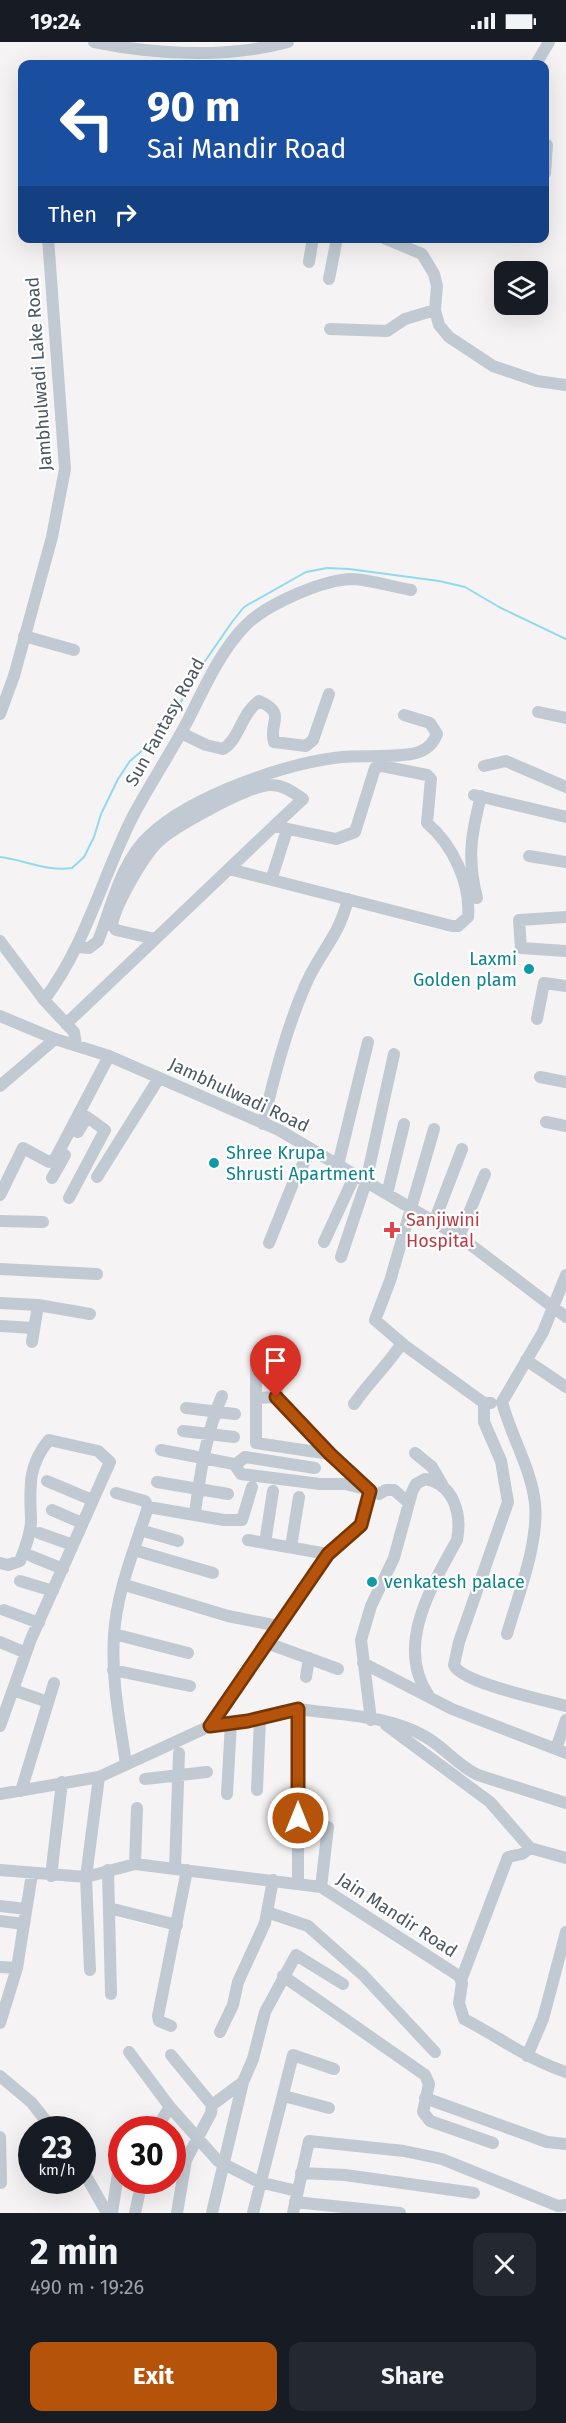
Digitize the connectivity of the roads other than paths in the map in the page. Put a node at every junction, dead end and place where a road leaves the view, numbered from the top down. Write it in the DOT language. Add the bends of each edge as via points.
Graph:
graph roads {
  1 [pos="94,42"];
  2 [pos="288,42"];
  3 [pos="549,42"];
  4 [pos="538,60"];
  5 [pos="48,243"];
  6 [pos="312,243"];
  7 [pos="336,243"];
  8 [pos="396,243"];
  9 [pos="309,262"];
  10 [pos="328,279"];
  11 [pos="435,310"];
  12 [pos="330,329"];
  13 [pos="566,385"];
  14 [pos="411,590"];
  15 [pos="24,636"];
  16 [pos="74,650"];
  17 [pos="329,694"];
  18 [pos="538,712"];
  19 [pos="0,714"];
  20 [pos="404,715"];
  21 [pos="566,718"];
  22 [pos="181,733"];
  23 [pos="484,766"];
  24 [pos="566,787"];
  25 [pos="566,817"];
  26 [pos="273,826"];
  27 [pos="287,830"];
  28 [pos="529,855"];
  29 [pos="566,862"];
  30 [pos="229,869"];
  31 [pos="273,874"];
  32 [pos="477,897"];
  33 [pos="348,899"];
  34 [pos="566,917"];
  35 [pos="154,939"];
  36 [pos="0,941"];
  37 [pos="78,947"];
  38 [pos="566,951"];
  39 [pos="566,986"];
  40 [pos="44,999"];
  41 [pos="0,1016"];
  42 [pos="537,1019"];
  43 [pos="66,1024"];
  44 [pos="55,1039"];
  45 [pos="369,1042"];
  46 [pos="76,1045"];
  47 [pos="394,1054"];
  48 [pos="109,1056"];
  49 [pos="540,1077"];
  50 [pos="159,1078"];
  51 [pos="566,1082"];
  52 [pos="0,1086"];
  53 [pos="84,1114"];
  54 [pos="546,1122"];
  55 [pos="263,1124"];
  56 [pos="404,1124"];
  57 [pos="566,1126"];
  58 [pos="434,1129"];
  59 [pos="462,1149"];
  60 [pos="312,1150"];
  61 [pos="338,1165"];
  62 [pos="485,1174"];
  63 [pos="52,1178"];
  64 [pos="97,1178"];
  65 [pos="361,1178"];
  66 [pos="387,1194"];
  67 [pos="0,1195"];
  68 [pos="69,1198"];
  69 [pos="411,1207"];
  70 [pos="0,1221"];
  71 [pos="43,1222"];
  72 [pos="434,1222"];
  73 [pos="459,1237"];
  74 [pos="324,1242"];
  75 [pos="269,1243"];
  76 [pos="341,1257"];
  77 [pos="0,1269"];
  78 [pos="97,1274"];
  79 [pos="566,1275"];
  80 [pos="0,1302"];
  81 [pos="38,1305"];
  82 [pos="552,1307"];
  83 [pos="90,1314"];
  84 [pos="566,1317"];
  85 [pos="0,1326"];
  86 [pos="33,1328"];
  87 [pos="32,1342"];
  88 [pos="402,1343"];
  89 [pos="256,1356"];
  90 [pos="526,1360"];
  91 [pos="281,1364"];
  92 [pos="566,1387"];
  93 [pos="222,1396"];
  94 [pos="276,1397"];
  95 [pos="257,1398"];
  96 [pos="502,1402"];
  97 [pos="484,1403"];
  98 [pos="354,1404"];
  99 [pos="186,1408"];
  100 [pos="215,1412"];
  101 [pos="235,1414"];
  102 [pos="183,1431"];
  103 [pos="209,1436"];
  104 [pos="234,1437"];
  105 [pos="161,1450"];
  106 [pos="416,1453"];
  107 [pos="330,1454"];
  108 [pos="522,1458"];
  109 [pos="203,1459"];
  110 [pos="235,1465"];
  111 [pos="501,1466"];
  112 [pos="315,1467"];
  113 [pos="47,1481"];
  114 [pos="157,1482"];
  115 [pos="442,1484"];
  116 [pos="252,1487"];
  117 [pos="198,1488"];
  118 [pos="273,1491"];
  119 [pos="116,1492"];
  120 [pos="375,1492"];
  121 [pos="228,1494"];
  122 [pos="299,1497"];
  123 [pos="92,1500"];
  124 [pos="409,1503"];
  125 [pos="148,1507"];
  126 [pos="52,1510"];
  127 [pos="195,1514"];
  128 [pos="82,1523"];
  129 [pos="140,1530"];
  130 [pos="39,1533"];
  131 [pos="248,1540"];
  132 [pos="178,1541"];
  133 [pos="265,1543"];
  134 [pos="73,1545"];
  135 [pos="291,1547"];
  136 [pos="134,1550"];
  137 [pos="328,1554"];
  138 [pos="31,1556"];
  139 [pos="0,1563"];
  140 [pos="63,1569"];
  141 [pos="213,1573"];
  142 [pos="20,1581"];
  143 [pos="125,1585"];
  144 [pos="53,1591"];
  145 [pos="4,1610"];
  146 [pos="39,1623"];
  147 [pos="278,1626"];
  148 [pos="114,1634"];
  149 [pos="507,1634"];
  150 [pos="0,1642"];
  151 [pos="267,1643"];
  152 [pos="26,1653"];
  153 [pos="188,1653"];
  154 [pos="309,1658"];
  155 [pos="363,1664"];
  156 [pos="338,1669"];
  157 [pos="113,1670"];
  158 [pos="306,1677"];
  159 [pos="54,1683"];
  160 [pos="190,1686"];
  161 [pos="13,1690"];
  162 [pos="429,1696"];
  163 [pos="48,1702"];
  164 [pos="566,1706"];
  165 [pos="298,1709"];
  166 [pos="260,1718"];
  167 [pos="566,1720"];
  168 [pos="376,1721"];
  169 [pos="231,1723"];
  170 [pos="0,1726"];
  171 [pos="210,1726"];
  172 [pos="561,1751"];
  173 [pos="179,1753"];
  174 [pos="126,1764"];
  175 [pos="207,1772"];
  176 [pos="180,1774"];
  177 [pos="99,1777"];
  178 [pos="145,1779"];
  179 [pos="62,1782"];
  180 [pos="257,1790"];
  181 [pos="21,1791"];
  182 [pos="0,1794"];
  183 [pos="227,1794"];
  184 [pos="566,1803"];
  185 [pos="137,1808"];
  186 [pos="328,1827"];
  187 [pos="530,1848"];
  188 [pos="566,1858"];
  189 [pos="135,1864"];
  190 [pos="181,1869"];
  191 [pos="0,1870"];
  192 [pos="108,1870"];
  193 [pos="32,1874"];
  194 [pos="51,1876"];
  195 [pos="86,1877"];
  196 [pos="273,1880"];
  197 [pos="298,1883"];
  198 [pos="321,1887"];
  199 [pos="0,1906"];
  200 [pos="109,1908"];
  201 [pos="26,1909"];
  202 [pos="267,1912"];
  203 [pos="0,1921"];
  204 [pos="24,1924"];
  205 [pos="177,1924"];
  206 [pos="566,1932"];
  207 [pos="0,1966"];
  208 [pos="17,1968"];
  209 [pos="90,1970"];
  210 [pos="283,1976"];
  211 [pos="461,1980"];
  212 [pos="343,1984"];
  213 [pos="111,1994"];
  214 [pos="0,2023"];
  215 [pos="171,2026"];
  216 [pos="220,2032"];
  217 [pos="129,2052"];
  218 [pos="435,2052"];
  219 [pos="171,2055"];
  220 [pos="527,2056"];
  221 [pos="334,2069"];
  222 [pos="566,2072"];
  223 [pos="0,2076"];
  224 [pos="243,2082"];
  225 [pos="284,2096"];
  226 [pos="425,2098"];
  227 [pos="212,2105"];
  228 [pos="170,2107"];
  229 [pos="329,2108"];
  230 [pos="42,2116"];
  231 [pos="164,2116"];
  232 [pos="0,2137"];
  233 [pos="198,2139"];
  234 [pos="493,2143"];
  235 [pos="566,2144"];
  236 [pos="223,2163"];
  237 [pos="301,2173"];
  238 [pos="259,2182"];
  239 [pos="1,2183"];
  240 [pos="474,2193"];
  241 [pos="96,2194"];
  242 [pos="115,2194"];
  243 [pos="139,2194"];
  244 [pos="295,2202"];
  245 [pos="566,2205"];
  246 [pos="107,2213"];
  247 [pos="112,2213"];
  248 [pos="135,2213"];
  249 [pos="177,2213"];
  250 [pos="212,2213"];
  251 [pos="253,2213"];
  252 [pos="400,2213"];
  1 -- 2 [label="street" via="198,55 253,51"];
  3 -- 4 [label="street"];
  5 -- 15 [label="street, Jambhulwadi Lake Road" via="65,469 52,537"];
  6 -- 9 [label="street"];
  7 -- 10 [label="street"];
  8 -- 11 [label="street" via="422,254 434,274"];
  11 -- 12 [label="street" via="405,319 387,331"];
  11 -- 13 [label="street" via="439,325 449,337 493,366 537,381"];
  14 -- 22 [label="street, Sun Fantasy Road" via="352,579 277,603 247,624 226,651"];
  15 -- 16 [label="street"];
  15 -- 19 [label="street, Jambhulwadi Lake Road"];
  17 -- 22 [label="street" via="313,740 306,746 274,742 274,711 259,702 248,709 223,749"];
  18 -- 21 [label="street"];
  20 -- 37 [label="street" via="430,723 437,734 433,744 417,753 315,760 280,769 222,792 151,834 127,869 98,941 89,948"];
  22 -- 37 [label="street, Sun Fantasy Road" via="133,816"];
  23 -- 24 [label="street" via="506,761"];
  25 -- 32 [label="street" via="478,796 470,870"];
  26 -- 27 [label="street"];
  26 -- 30 [label="street"];
  26 -- 35 [label="street" via="303,799 289,789 269,785 192,819 156,844 135,875 112,926"];
  27 -- 31 [label="street"];
  27 -- 33 [label="street" via="336,839 355,832 375,768 382,766 431,779 427,823 453,857 468,889 468,917 452,926"];
  28 -- 29 [label="street"];
  30 -- 33 [label="street"];
  30 -- 35 [label="street"];
  33 -- 55 [label="street" via="338,931 304,986 278,1059"];
  34 -- 38 [label="street" via="519,920 521,948"];
  35 -- 43 [label="street"];
  36 -- 40 [label="street"];
  37 -- 40 [label="street, Sun Fantasy Road"];
  39 -- 42 [label="street" via="544,983"];
  40 -- 43 [label="street"];
  41 -- 44 [label="street, Jambhulwadi Road"];
  43 -- 46 [label="street" via="76,1035"];
  44 -- 46 [label="street, Jambhulwadi Road"];
  44 -- 52 [label="street"];
  45 -- 61 [label="street"];
  46 -- 48 [label="street, Jambhulwadi Road"];
  47 -- 65 [label="street"];
  48 -- 50 [label="street, Jambhulwadi Road"];
  48 -- 53 [label="street"];
  49 -- 51 [label="street"];
  50 -- 55 [label="street, Jambhulwadi Road"];
  50 -- 64 [label="street"];
  53 -- 63 [label="street"];
  53 -- 67 [label="street" via="52,1161 23,1148"];
  53 -- 68 [label="street" via="105,1130"];
  54 -- 57 [label="street"];
  55 -- 60 [label="street, Jambhulwadi Road"];
  56 -- 66 [label="street"];
  58 -- 69 [label="street"];
  59 -- 72 [label="street"];
  60 -- 61 [label="street, Jambhulwadi Road"];
  60 -- 75 [label="street" via="296,1176"];
  61 -- 65 [label="street, Jambhulwadi Road"];
  62 -- 73 [label="street"];
  65 -- 66 [label="street, Jambhulwadi Road"];
  65 -- 74 [label="street"];
  65 -- 76 [label="street"];
  66 -- 69 [label="street, Jambhulwadi Road"];
  69 -- 72 [label="street, Jambhulwadi Road"];
  69 -- 88 [label="street" via="375,1320"];
  70 -- 71 [label="street"];
  72 -- 73 [label="street, Jambhulwadi Road"];
  73 -- 82 [label="street, Jambhulwadi Road"];
  77 -- 78 [label="street"];
  79 -- 82 [label="street"];
  80 -- 81 [label="street"];
  81 -- 83 [label="street"];
  81 -- 86 [label="street"];
  82 -- 84 [label="street, Jambhulwadi Road"];
  82 -- 90 [label="street"];
  85 -- 86 [label="street"];
  86 -- 87 [label="street"];
  88 -- 97 [label="street"];
  88 -- 98 [label="street"];
  89 -- 95 [label="street"];
  90 -- 92 [label="street"];
  90 -- 96 [label="street"];
  91 -- 94 [label="street"];
  93 -- 100 [label="street"];
  94 -- 95 [label="street"];
  94 -- 107 [label="street"];
  95 -- 107 [label="street" via="256,1443"];
  96 -- 97 [label="street"];
  96 -- 108 [label="street"];
  97 -- 111 [label="street" via="484,1422"];
  99 -- 100 [label="street"];
  100 -- 101 [label="street"];
  100 -- 103 [label="street"];
  102 -- 103 [label="street"];
  103 -- 104 [label="street"];
  103 -- 109 [label="street"];
  105 -- 109 [label="street"];
  106 -- 115 [label="street" via="432,1467"];
  107 -- 120 [label="street"];
  108 -- 111 [label="street"];
  108 -- 149 [label="street" via="535,1504 532,1536"];
  109 -- 110 [label="street"];
  109 -- 117 [label="street"];
  110 -- 112 [label="street" via="245,1457"];
  110 -- 120 [label="street" via="241,1474 345,1484"];
  111 -- 164 [label="street" via="507,1502 454,1665 462,1673 490,1685"];
  113 -- 123 [label="street"];
  114 -- 117 [label="street"];
  115 -- 124 [label="street" via="421,1480"];
  115 -- 162 [label="street" via="459,1516 459,1528 457,1540 422,1609 415,1647 415,1668"];
  116 -- 127 [label="street" via="242,1520"];
  117 -- 121 [label="street"];
  117 -- 127 [label="street"];
  118 -- 133 [label="street"];
  119 -- 125 [label="street" via="145,1501"];
  120 -- 124 [label="street" via="394,1490"];
  120 -- 137 [label="street" via="361,1525"];
  122 -- 135 [label="street"];
  123 -- 128 [label="street"];
  123 -- 139 [label="street" via="110,1462 98,1451 49,1440 32,1473 28,1502 31,1521 20,1561"];
  124 -- 155 [label="street" via="394,1558 364,1624"];
  125 -- 127 [label="street"];
  125 -- 129 [label="street"];
  126 -- 128 [label="street"];
  128 -- 134 [label="street"];
  129 -- 132 [label="street"];
  129 -- 136 [label="street"];
  130 -- 134 [label="street"];
  131 -- 133 [label="street"];
  133 -- 135 [label="street"];
  134 -- 140 [label="street"];
  135 -- 137 [label="street"];
  136 -- 141 [label="street"];
  136 -- 143 [label="street"];
  137 -- 147 [label="street"];
  138 -- 140 [label="street"];
  140 -- 144 [label="street"];
  142 -- 144 [label="street"];
  143 -- 147 [label="street" via="228,1616"];
  143 -- 148 [label="street"];
  144 -- 146 [label="street"];
  145 -- 146 [label="street"];
  146 -- 152 [label="street"];
  147 -- 151 [label="street"];
  148 -- 153 [label="street"];
  148 -- 157 [label="street"];
  150 -- 152 [label="street"];
  151 -- 154 [label="street"];
  151 -- 171 [label="street"];
  152 -- 161 [label="street"];
  154 -- 156 [label="street"];
  154 -- 158 [label="street"];
  155 -- 162 [label="street"];
  155 -- 168 [label="street"];
  157 -- 160 [label="street"];
  157 -- 174 [label="street"];
  159 -- 163 [label="street"];
  161 -- 163 [label="street"];
  161 -- 170 [label="street"];
  162 -- 172 [label="street" via="452,1709"];
  163 -- 181 [label="street"];
  165 -- 166 [label="street"];
  165 -- 168 [label="street"];
  165 -- 197 [label="street"];
  166 -- 169 [label="street"];
  166 -- 180 [label="street"];
  167 -- 172 [label="street"];
  168 -- 184 [label="street" via="410,1729 427,1738 478,1776"];
  168 -- 187 [label="street" via="490,1802"];
  169 -- 171 [label="street"];
  169 -- 183 [label="street"];
  171 -- 174 [label="street"];
  173 -- 176 [label="street"];
  174 -- 177 [label="street"];
  175 -- 176 [label="street"];
  176 -- 178 [label="street"];
  176 -- 190 [label="street"];
  177 -- 179 [label="street"];
  177 -- 195 [label="street"];
  179 -- 181 [label="street"];
  179 -- 194 [label="street"];
  181 -- 182 [label="street"];
  185 -- 189 [label="street"];
  186 -- 198 [label="street"];
  187 -- 188 [label="street"];
  187 -- 211 [label="street" via="508,1857"];
  189 -- 190 [label="street, Jain Mandir Road"];
  189 -- 192 [label="street, Jain Mandir Road"];
  190 -- 196 [label="street, Jain Mandir Road"];
  190 -- 205 [label="street"];
  191 -- 193 [label="street, Jain Mandir Road"];
  192 -- 195 [label="street, Jain Mandir Road"];
  192 -- 200 [label="street"];
  193 -- 194 [label="street, Jain Mandir Road"];
  193 -- 201 [label="street"];
  194 -- 195 [label="street, Jain Mandir Road"];
  195 -- 209 [label="street"];
  196 -- 197 [label="street, Jain Mandir Road"];
  196 -- 202 [label="street"];
  197 -- 198 [label="street, Jain Mandir Road"];
  198 -- 211 [label="street, Jain Mandir Road"];
  199 -- 201 [label="street"];
  200 -- 205 [label="street"];
  200 -- 213 [label="street"];
  201 -- 204 [label="street"];
  202 -- 216 [label="street" via="259,1941 238,1982 233,2005"];
  202 -- 218 [label="street" via="308,1926 363,1975"];
  203 -- 204 [label="street"];
  204 -- 208 [label="street"];
  205 -- 215 [label="street" via="158,2019"];
  206 -- 220 [label="street" via="543,2019"];
  207 -- 208 [label="street"];
  208 -- 214 [label="street"];
  210 -- 212 [label="street" via="296,1955"];
  210 -- 224 [label="street" via="266,2012"];
  210 -- 226 [label="street" via="425,2075 429,2084"];
  211 -- 220 [label="street, Jain Mandir Road" via="459,2003 464,2019 506,2040"];
  217 -- 228 [label="street"];
  219 -- 227 [label="street"];
  220 -- 222 [label="street, Jain Mandir Road"];
  221 -- 225 [label="street" via="293,2055"];
  223 -- 230 [label="street"];
  224 -- 227 [label="street"];
  224 -- 236 [label="street"];
  225 -- 229 [label="street"];
  225 -- 238 [label="street"];
  226 -- 234 [label="street" via="423,2112 430,2121"];
  226 -- 235 [label="street" via="547,2142"];
  227 -- 233 [label="street"];
  228 -- 231 [label="street"];
  228 -- 233 [label="street"];
  232 -- 239 [label="street"];
  233 -- 236 [label="street"];
  233 -- 249 [label="street" via="186,2160"];
  236 -- 238 [label="street"];
  236 -- 250 [label="street"];
  237 -- 240 [label="street" via="345,2175"];
  237 -- 244 [label="street"];
  237 -- 245 [label="street" via="309,2141 404,2151 442,2159 558,2206"];
  238 -- 244 [label="street"];
  238 -- 251 [label="street"];
  241 -- 246 [label="street"];
  242 -- 247 [label="street"];
  243 -- 248 [label="street"];
  244 -- 252 [label="street"];
}
